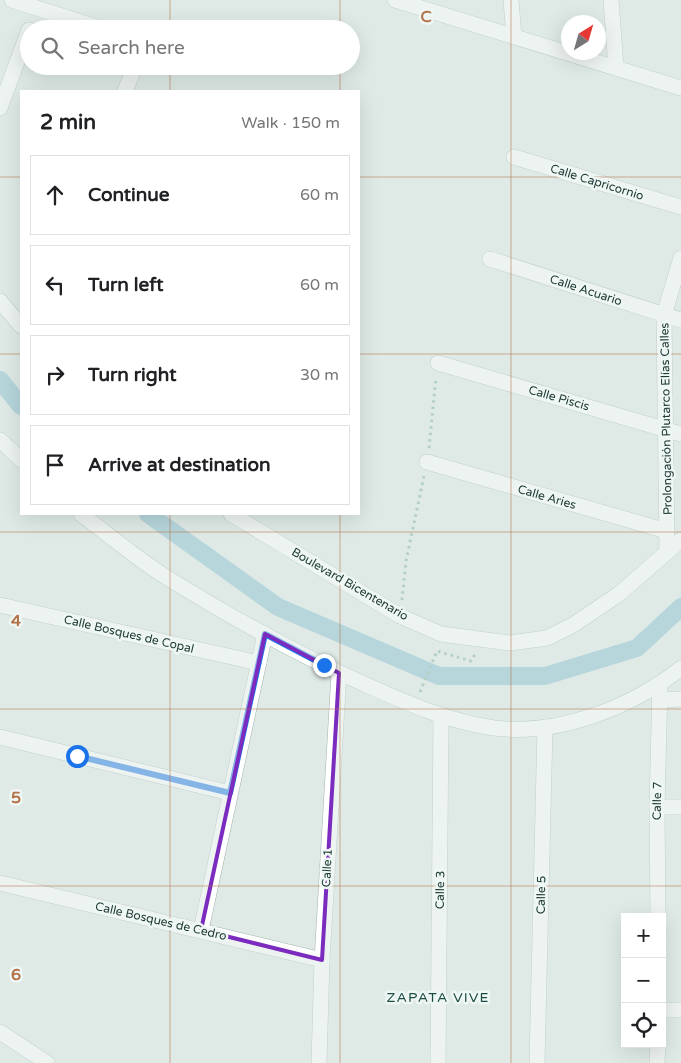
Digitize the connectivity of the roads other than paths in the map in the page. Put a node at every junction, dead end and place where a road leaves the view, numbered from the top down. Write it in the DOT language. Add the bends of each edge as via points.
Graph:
graph roads {
  1 [pos="12,0"];
  2 [pos="512,0"];
  3 [pos="611,0"];
  4 [pos="403,1"];
  5 [pos="37,8"];
  6 [pos="32,20"];
  7 [pos="74,20"];
  8 [pos="514,37"];
  9 [pos="20,54"];
  10 [pos="616,68"];
  11 [pos="131,75"];
  12 [pos="681,88"];
  13 [pos="125,90"];
  14 [pos="0,108"];
  15 [pos="514,157"];
  16 [pos="681,207"];
  17 [pos="681,258"];
  18 [pos="490,259"];
  19 [pos="0,301"];
  20 [pos="664,315"];
  21 [pos="681,320"];
  22 [pos="20,325"];
  23 [pos="438,362"];
  24 [pos="666,430"];
  25 [pos="681,434"];
  26 [pos="0,440"];
  27 [pos="20,459"];
  28 [pos="427,462"];
  29 [pos="82,515"];
  30 [pos="234,515"];
  31 [pos="667,531"];
  32 [pos="681,540"];
  33 [pos="668,552"];
  34 [pos="0,605"];
  35 [pos="265,634"];
  36 [pos="259,663"];
  37 [pos="681,668"];
  38 [pos="339,673"];
  39 [pos="660,684"];
  40 [pos="681,699"];
  41 [pos="659,700"];
  42 [pos="441,718"];
  43 [pos="545,727"];
  44 [pos="0,737"];
  45 [pos="230,793"];
  46 [pos="681,806"];
  47 [pos="657,807"];
  48 [pos="0,883"];
  49 [pos="658,913"];
  50 [pos="200,930"];
  51 [pos="322,960"];
  52 [pos="666,1010"];
  53 [pos="681,1010"];
  54 [pos="0,1032"];
  55 [pos="658,1048"];
  56 [pos="38,1061"];
  57 [pos="319,1063"];
  58 [pos="438,1063"];
  59 [pos="537,1063"];
  60 [pos="657,1063"];
  1 -- 5 [label="street"];
  2 -- 8 [label="street"];
  3 -- 10 [label="street"];
  4 -- 8 [label="street"];
  5 -- 6 [label="street"];
  5 -- 7 [label="street"];
  8 -- 10 [label="street"];
  9 -- 14 [label="street"];
  10 -- 12 [label="street"];
  11 -- 13 [label="street"];
  15 -- 16 [label="street, Calle Capricornio"];
  17 -- 20 [label="street, Prolongación Plutarco Elías Calles"];
  18 -- 20 [label="street, Calle Acuario"];
  19 -- 22 [label="street"];
  20 -- 21 [label="street, Calle Acuario"];
  20 -- 24 [label="street, Prolongación Plutarco Elías Calles"];
  23 -- 24 [label="street, Calle Piscis"];
  24 -- 25 [label="street, Calle Piscis"];
  24 -- 31 [label="street, Prolongación Plutarco Elías Calles"];
  26 -- 27 [label="street"];
  28 -- 31 [label="street, Calle Aries"];
  29 -- 35 [label="street" via="165,576"];
  30 -- 33 [label="street, Boulevard Bicentenario" via="400,616 441,634 510,643 547,638 573,625 619,594"];
  31 -- 33 [label="street, Prolongación Plutarco Elías Calles"];
  32 -- 33 [label="street, Boulevard Bicentenario"];
  34 -- 36 [label="street, Calle Bosques de Copal"];
  35 -- 36 [label="street"];
  35 -- 38 [label="street"];
  36 -- 45 [label="street"];
  37 -- 39 [label="street"];
  38 -- 42 [label="street"];
  38 -- 51 [label="street, Calle 1"];
  39 -- 41 [label="street, Calle 7"];
  39 -- 43 [label="street" via="615,709"];
  40 -- 41 [label="street"];
  41 -- 47 [label="street, Calle 7"];
  42 -- 43 [label="street" via="496,728"];
  42 -- 58 [label="street, Calle 3"];
  43 -- 59 [label="street, Calle 5"];
  44 -- 45 [label="street"];
  45 -- 50 [label="street"];
  46 -- 47 [label="street"];
  47 -- 49 [label="street, Calle 7"];
  48 -- 50 [label="street, Calle Bosques de Cedro"];
  50 -- 51 [label="street, Calle Bosques de Cedro"];
  51 -- 57 [label="street, Calle 1"];
  52 -- 53 [label="street"];
  54 -- 56 [label="street"];
  55 -- 60 [label="street"];
}
